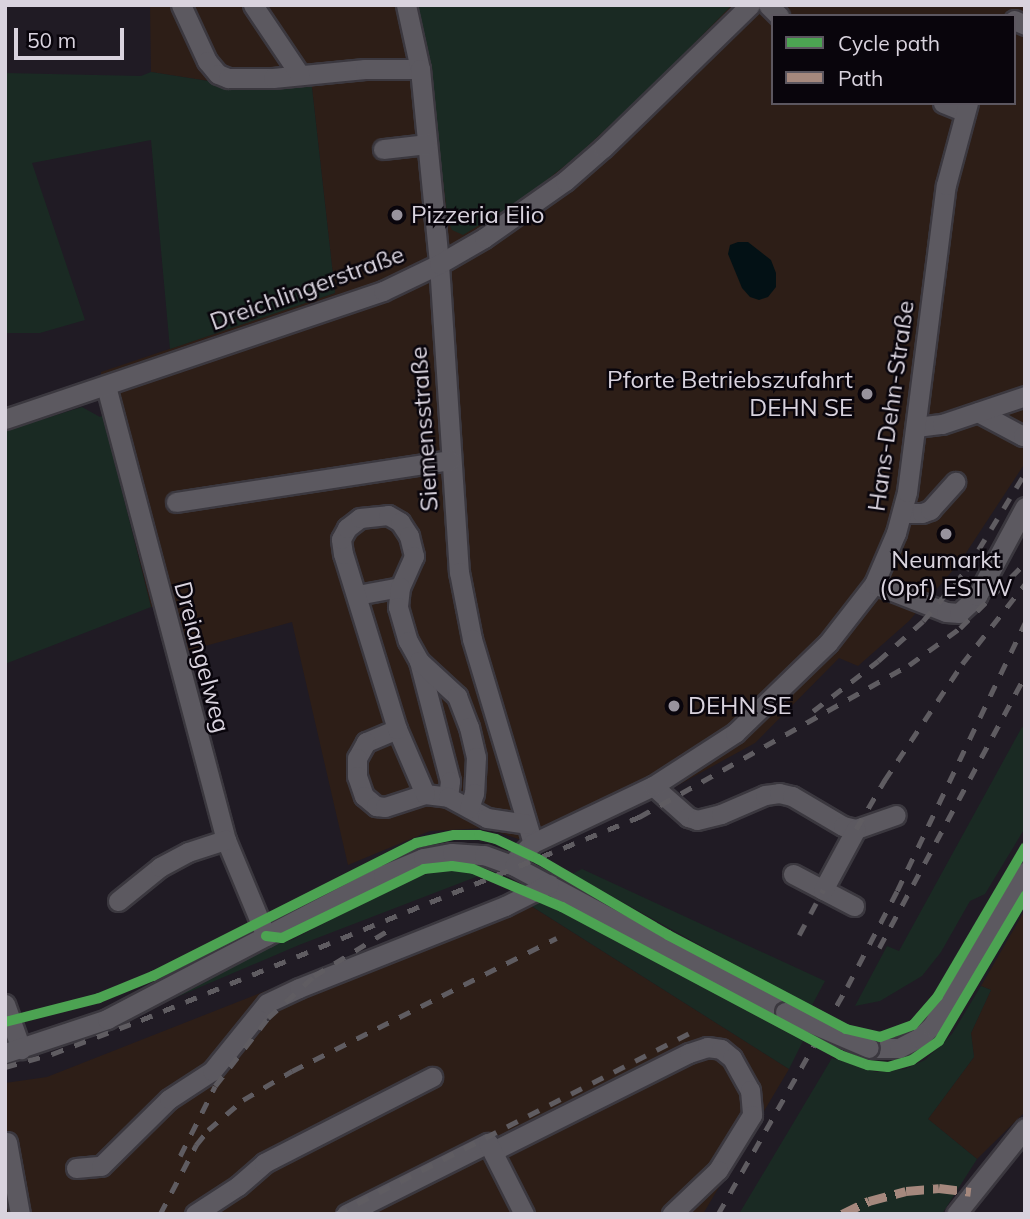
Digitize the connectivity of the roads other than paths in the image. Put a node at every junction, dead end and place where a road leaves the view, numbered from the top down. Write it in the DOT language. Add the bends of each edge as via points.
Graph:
graph roads {
  1 [pos="181,5"];
  2 [pos="253,5"];
  3 [pos="406,5"];
  4 [pos="750,5"];
  5 [pos="420,69"];
  6 [pos="300,75"];
  7 [pos="967,108"];
  8 [pos="427,144"];
  9 [pos="383,149"];
  10 [pos="439,264"];
  11 [pos="106,386"];
  12 [pos="1025,396"];
  13 [pos="978,412"];
  14 [pos="5,419"];
  15 [pos="916,426"];
  16 [pos="1025,434"];
  17 [pos="450,460"];
  18 [pos="956,482"];
  19 [pos="176,502"];
  20 [pos="1025,507"];
  21 [pos="903,513"];
  22 [pos="874,584"];
  23 [pos="400,587"];
  24 [pos="357,595"];
  25 [pos="419,661"];
  26 [pos="397,729"];
  27 [pos="653,786"];
  28 [pos="425,794"];
  29 [pos="448,797"];
  30 [pos="469,808"];
  31 [pos="896,815"];
  32 [pos="856,829"];
  33 [pos="530,833"];
  34 [pos="226,840"];
  35 [pos="511,864"];
  36 [pos="1025,872"];
  37 [pos="793,874"];
  38 [pos="549,884"];
  39 [pos="822,890"];
  40 [pos="118,901"];
  41 [pos="854,905"];
  42 [pos="266,936"];
  43 [pos="5,1004"];
  44 [pos="13,1051"];
  45 [pos="432,1077"];
  46 [pos="1025,1128"];
  47 [pos="7,1142"];
  48 [pos="493,1151"];
  49 [pos="76,1168"];
  50 [pos="20,1214"];
  51 [pos="195,1214"];
  52 [pos="346,1214"];
  53 [pos="524,1214"];
  54 [pos="672,1214"];
  55 [pos="956,1214"];
  1 -- 6 [label="street" via="207,61 218,74 228,78"];
  2 -- 6 [label="street"];
  3 -- 5 [label="street, Siemensstraße"];
  4 -- 10 [label="street, Dreichlingerstraße" via="565,181"];
  5 -- 6 [label="street" via="365,68"];
  5 -- 8 [label="street, Siemensstraße"];
  7 -- 15 [label="street, Hans-Dehn-Straße" via="946,185"];
  8 -- 9 [label="street"];
  8 -- 10 [label="street, Siemensstraße"];
  10 -- 11 [label="street, Dreichlingerstraße" via="383,291"];
  10 -- 17 [label="street, Siemensstraße"];
  11 -- 14 [label="street, Dreichlingerstraße"];
  11 -- 34 [label="street, Dreiangelweg"];
  12 -- 13 [label="street"];
  13 -- 15 [label="street" via="942,424"];
  13 -- 16 [label="street"];
  15 -- 21 [label="street, Hans-Dehn-Straße"];
  17 -- 19 [label="street"];
  17 -- 33 [label="street, Siemensstraße" via="464,606"];
  18 -- 21 [label="street" via="930,510"];
  20 -- 22 [label="street" via="977,596 959,613"];
  21 -- 22 [label="street, Hans-Dehn-Straße"];
  22 -- 27 [label="street, Hans-Dehn-Straße" via="835,635 749,721"];
  23 -- 24 [label="street"];
  23 -- 24 [label="street" via="414,556 409,536 388,515 360,519 341,539"];
  23 -- 25 [label="street" via="398,607"];
  24 -- 26 [label="street"];
  25 -- 29 [label="street" via="450,781"];
  25 -- 30 [label="street" via="457,696 469,727 477,757"];
  26 -- 28 [label="street"];
  26 -- 28 [label="street" via="366,742 357,758 364,796 385,807"];
  27 -- 32 [label="street" via="696,820 779,793"];
  27 -- 33 [label="street, Hans-Dehn-Straße"];
  28 -- 29 [label="street"];
  29 -- 30 [label="street"];
  30 -- 33 [label="street"];
  31 -- 32 [label="street"];
  32 -- 39 [label="street"];
  33 -- 35 [label="street, Hans-Dehn-Straße"];
  34 -- 40 [label="street" via="160,867"];
  34 -- 42 [label="street, Dreiangelweg"];
  35 -- 38 [label="street"];
  35 -- 42 [label="street" via="476,854 423,858"];
  36 -- 38 [label="street, bridge" via="932,1026 900,1048 869,1048 785,1012"];
  37 -- 39 [label="street"];
  38 -- 49 [label="street" via="267,1003 212,1071 169,1099 101,1166"];
  39 -- 41 [label="street"];
  42 -- 44 [label="street" via="117,1014"];
  43 -- 44 [label="street"];
  45 -- 51 [label="street" via="264,1163"];
  46 -- 55 [label="street"];
  47 -- 50 [label="street"];
  48 -- 52 [label="street" via="488,1143"];
  48 -- 53 [label="street"];
  48 -- 54 [label="street" via="689,1053 707,1047 721,1049 732,1058 750,1090 752,1115 718,1170"];
}
